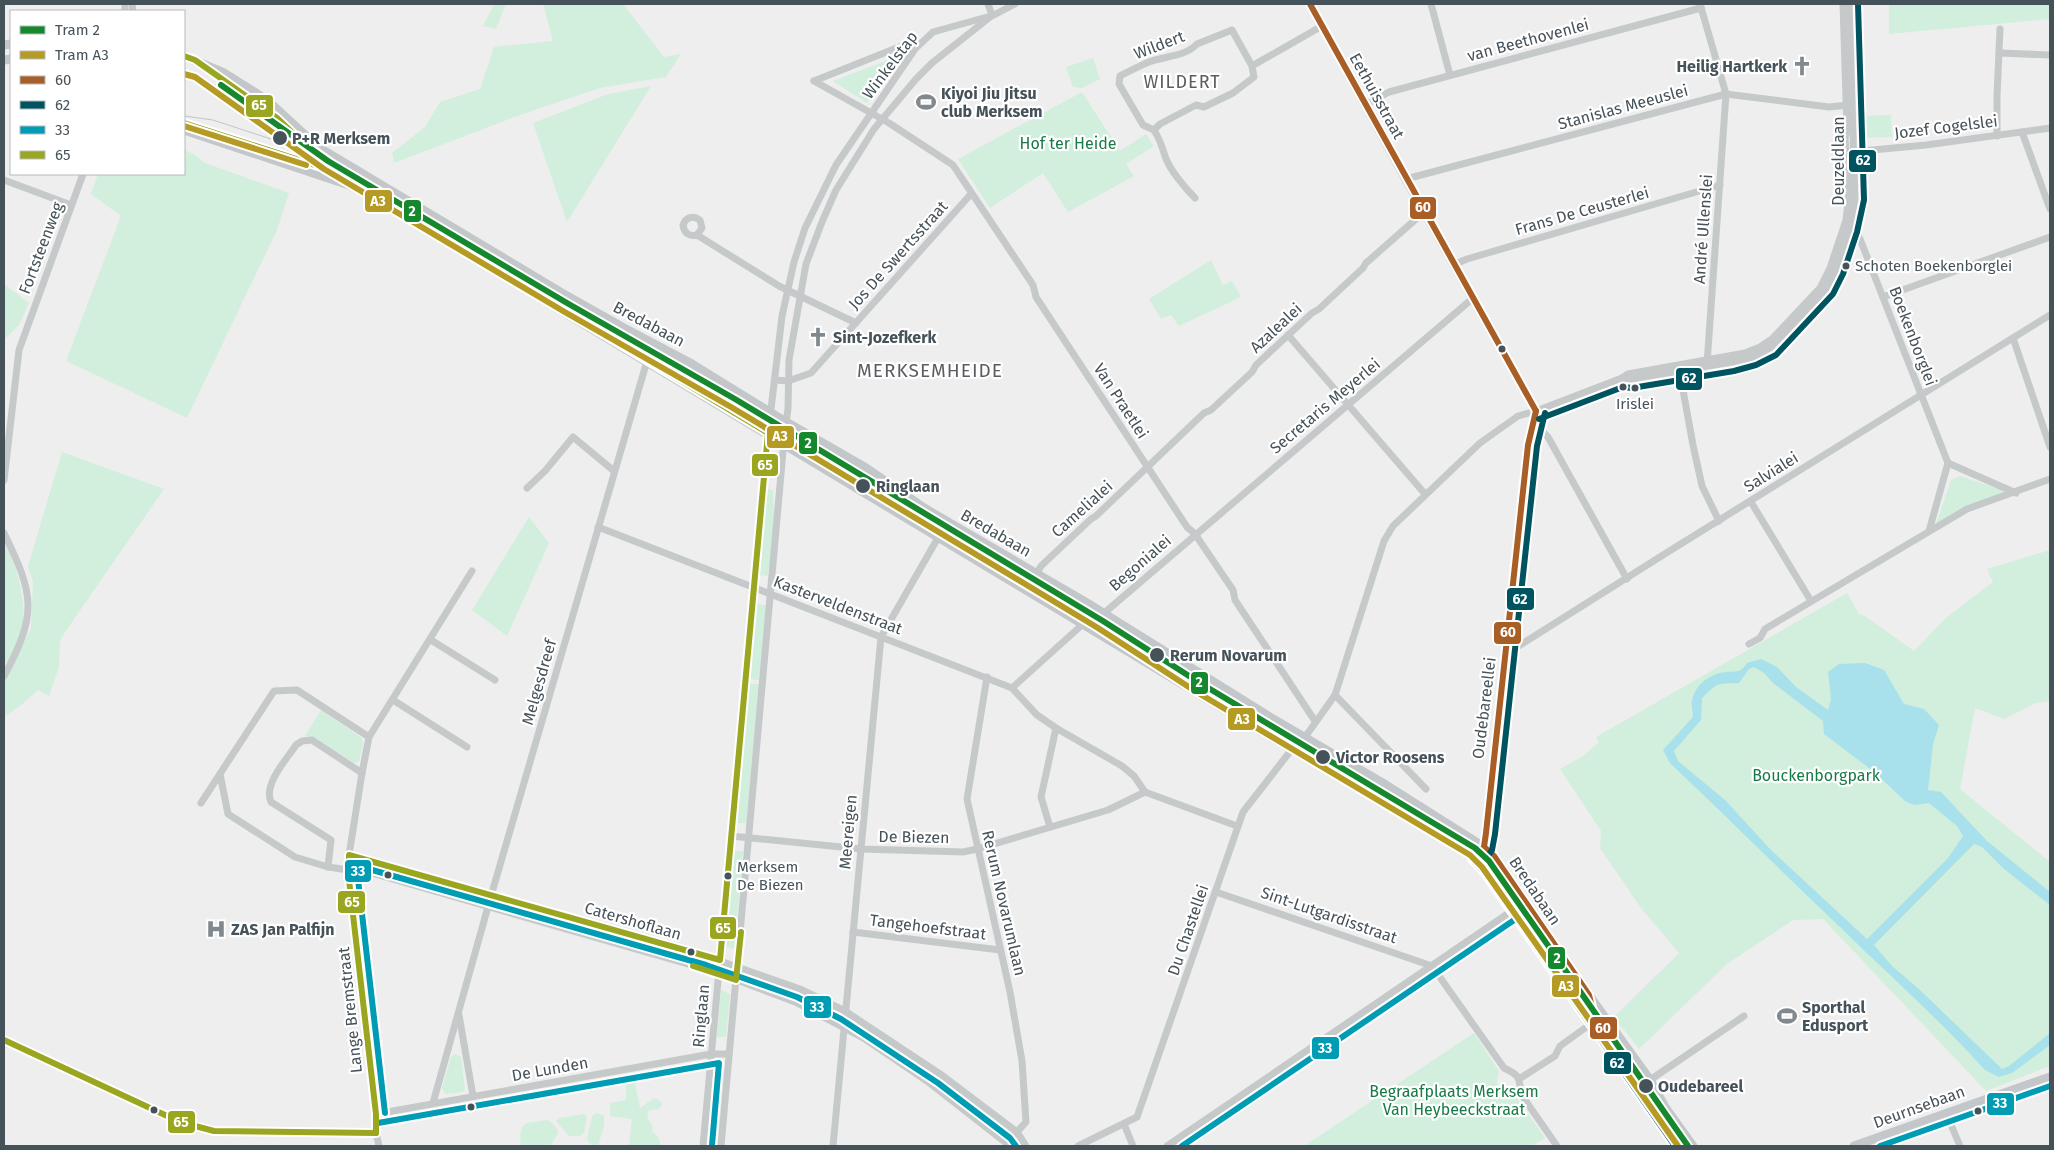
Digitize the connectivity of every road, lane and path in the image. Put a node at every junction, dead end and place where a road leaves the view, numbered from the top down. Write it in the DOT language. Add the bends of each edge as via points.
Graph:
graph roads {
  1 [pos="988,4"];
  2 [pos="1015,4"];
  3 [pos="1310,4"];
  4 [pos="1431,4"];
  5 [pos="1843,4"];
  6 [pos="1849,4"];
  7 [pos="1701,6"];
  8 [pos="991,16"];
  9 [pos="1322,26"];
  10 [pos="2000,29"];
  11 [pos="909,43"];
  12 [pos="1999,53"];
  13 [pos="2050,55"];
  14 [pos="185,56"];
  15 [pos="1252,66"];
  16 [pos="1450,75"];
  17 [pos="1726,94"];
  18 [pos="1366,105"];
  19 [pos="1849,105"];
  20 [pos="870,113"];
  21 [pos="881,119"];
  22 [pos="2050,128"];
  23 [pos="185,130"];
  24 [pos="1154,130"];
  25 [pos="2022,132"];
  26 [pos="1998,136"];
  27 [pos="1854,151"];
  28 [pos="1846,152"];
  29 [pos="83,175"];
  30 [pos="1406,179"];
  31 [pos="4,180"];
  32 [pos="1720,185"];
  33 [pos="971,194"];
  34 [pos="1195,198"];
  35 [pos="71,205"];
  36 [pos="2050,209"];
  37 [pos="1424,212"];
  38 [pos="1846,229"];
  39 [pos="697,235"];
  40 [pos="2050,237"];
  41 [pos="1453,265"];
  42 [pos="787,290"];
  43 [pos="800,297"];
  44 [pos="1883,297"];
  45 [pos="1472,299"];
  46 [pos="2050,315"];
  47 [pos="856,323"];
  48 [pos="1288,335"];
  49 [pos="2013,338"];
  50 [pos="647,361"];
  51 [pos="1707,363"];
  52 [pos="1679,368"];
  53 [pos="775,380"];
  54 [pos="788,381"];
  55 [pos="1921,395"];
  56 [pos="1348,405"];
  57 [pos="771,411"];
  58 [pos="1536,411"];
  59 [pos="786,422"];
  60 [pos="1531,429"];
  61 [pos="768,433"];
  62 [pos="784,443"];
  63 [pos="2050,447"];
  64 [pos="1948,464"];
  65 [pos="1148,467"];
  66 [pos="614,471"];
  67 [pos="2050,479"];
  68 [pos="4,480"];
  69 [pos="527,488"];
  70 [pos="2016,493"];
  71 [pos="1425,494"];
  72 [pos="1751,502"];
  73 [pos="1718,521"];
  74 [pos="598,527"];
  75 [pos="1929,531"];
  76 [pos="4,533"];
  77 [pos="1195,534"];
  78 [pos="939,536"];
  79 [pos="472,571"];
  80 [pos="1037,573"];
  81 [pos="1627,579"];
  82 [pos="752,587"];
  83 [pos="771,595"];
  84 [pos="1811,600"];
  85 [pos="1103,614"];
  86 [pos="1084,624"];
  87 [pos="881,637"];
  88 [pos="431,640"];
  89 [pos="1749,644"];
  90 [pos="1506,650"];
  91 [pos="4,676"];
  92 [pos="987,677"];
  93 [pos="495,680"];
  94 [pos="1012,688"];
  95 [pos="1335,695"];
  96 [pos="393,700"];
  97 [pos="1316,721"];
  98 [pos="1056,728"];
  99 [pos="369,737"];
  100 [pos="1304,738"];
  101 [pos="467,747"];
  102 [pos="1292,749"];
  103 [pos="362,773"];
  104 [pos="220,774"];
  105 [pos="1426,789"];
  106 [pos="1146,792"];
  107 [pos="200,803"];
  108 [pos="1237,826"];
  109 [pos="1050,827"];
  110 [pos="731,836"];
  111 [pos="749,838"];
  112 [pos="1484,847"];
  113 [pos="861,849"];
  114 [pos="977,849"];
  115 [pos="349,855"];
  116 [pos="1475,856"];
  117 [pos="328,867"];
  118 [pos="348,870"];
  119 [pos="1216,892"];
  120 [pos="491,896"];
  121 [pos="1525,902"];
  122 [pos="488,907"];
  123 [pos="1514,910"];
  124 [pos="853,932"];
  125 [pos="1000,950"];
  126 [pos="720,960"];
  127 [pos="1432,966"];
  128 [pos="738,967"];
  129 [pos="719,973"];
  130 [pos="765,977"];
  131 [pos="736,980"];
  132 [pos="761,989"];
  133 [pos="459,1011"];
  134 [pos="846,1011"];
  135 [pos="1744,1016"];
  136 [pos="1592,1023"];
  137 [pos="844,1026"];
  138 [pos="4,1040"];
  139 [pos="711,1054"];
  140 [pos="729,1054"];
  141 [pos="2050,1077"];
  142 [pos="1519,1079"];
  143 [pos="1650,1080"];
  144 [pos="473,1096"];
  145 [pos="434,1103"];
  146 [pos="1946,1113"];
  147 [pos="376,1114"];
  148 [pos="1124,1124"];
  149 [pos="1016,1132"];
  150 [pos="376,1133"];
  151 [pos="1009,1145"];
  152 [pos="379,1146"];
  153 [pos="703,1146"];
  154 [pos="721,1146"];
  155 [pos="834,1146"];
  156 [pos="1026,1146"];
  157 [pos="1078,1146"];
  158 [pos="1133,1146"];
  159 [pos="1167,1146"];
  160 [pos="1557,1146"];
  161 [pos="1678,1146"];
  162 [pos="1692,1146"];
  163 [pos="1854,1146"];
  164 [pos="1960,1146"];
  1 -- 8 [label="street"];
  2 -- 8 [label="street, Winkelstap"];
  3 -- 9 [label="main road, Eethuisstraat"];
  4 -- 16 [label="street"];
  5 -- 19 [label="street, Deuzeldlaan"];
  6 -- 19 [label="street, Deuzeldlaan"];
  7 -- 16 [label="street, van Beethovenlei"];
  7 -- 17 [label="street, André Ullenslei"];
  8 -- 20 [label="street, Winkelstap" via="933,32 923,39"];
  8 -- 21 [label="street, Winkelstap" via="932,64"];
  9 -- 15 [label="street"];
  9 -- 18 [label="main road, Eethuisstraat"];
  10 -- 12 [label="street"];
  11 -- 20 [label="street, Winkelstap" via="814,81"];
  12 -- 13 [label="street"];
  12 -- 26 [label="street"];
  14 -- 57 [label="main road, Bredabaan" via="224,73 267,100 318,147 567,296"];
  15 -- 24 [label="street" via="1254,76 1233,93 1204,107 1196,105"];
  15 -- 24 [label="street, Wildert" via="1232,30 1197,44 1193,49 1151,61 1120,76 1118,84 1143,124"];
  16 -- 18 [label="street, van Beethovenlei" via="1389,92"];
  17 -- 19 [label="street, Stanislas Meeuslei" via="1829,106"];
  17 -- 30 [label="street, Stanislas Meeuslei"];
  17 -- 32 [label="street, André Ullenslei"];
  18 -- 30 [label="main road, Eethuisstraat"];
  19 -- 27 [label="street, Deuzeldlaan"];
  19 -- 28 [label="street, Deuzeldlaan"];
  20 -- 21 [label="street, Van Praetlei"];
  20 -- 42 [label="street, Winkelstap" via="817,200 796,254"];
  21 -- 33 [label="street, Van Praetlei" via="953,165"];
  21 -- 43 [label="street, Winkelstap" via="836,190 806,264"];
  22 -- 25 [label="street, Jozef Cogelslei"];
  23 -- 50 [label="main road, Bredabaan" via="358,189"];
  24 -- 34 [label="street, Wildert" via="1165,156"];
  25 -- 26 [label="street, Jozef Cogelslei"];
  25 -- 36 [label="street"];
  26 -- 27 [label="street, Jozef Cogelslei"];
  27 -- 28 [label="street, Jozef Cogelslei"];
  27 -- 38 [label="street, Deuzeldlaan" via="1855,199"];
  28 -- 38 [label="street, Deuzeldlaan" via="1849,194"];
  29 -- 35 [label="street, Fortsteenweg"];
  30 -- 37 [label="main road, Eethuisstraat"];
  31 -- 35 [label="street"];
  32 -- 41 [label="street, Frans De Ceusterlei" via="1467,258"];
  32 -- 51 [label="street, André Ullenslei"];
  33 -- 47 [label="street, Jos De Swertsstraat"];
  33 -- 65 [label="street, Van Praetlei" via="998,230 1033,284 1036,297"];
  35 -- 68 [label="street, Fortsteenweg" via="19,350"];
  37 -- 41 [label="main road, Eethuisstraat"];
  37 -- 48 [label="street, Azalealei"];
  38 -- 44 [label="street, Boekenborglei" via="1855,231 1860,239"];
  38 -- 51 [label="street, Deuzeldlaan" via="1835,271 1825,290 1770,348 1753,357"];
  39 -- 42 [label="street"];
  40 -- 44 [label="street"];
  41 -- 45 [label="main road, Eethuisstraat"];
  42 -- 43 [label="street"];
  42 -- 53 [label="street, Ringlaan"];
  43 -- 47 [label="street"];
  43 -- 54 [label="street, Ringlaan"];
  44 -- 55 [label="street, Boekenborglei"];
  45 -- 56 [label="street, Secretaris Meyerlei"];
  45 -- 58 [label="main road, Eethuisstraat"];
  46 -- 49 [label="street, Salvialei"];
  47 -- 54 [label="street, Jos De Swertsstraat" via="811,373"];
  48 -- 56 [label="street"];
  48 -- 65 [label="street, Azalealei"];
  49 -- 55 [label="street, Salvialei"];
  49 -- 63 [label="street"];
  50 -- 61 [label="main road, Bredabaan"];
  50 -- 66 [label="street, Melgesdreef"];
  51 -- 52 [label="street, Deuzeldlaan"];
  52 -- 58 [label="street, Deuzeldlaan" via="1628,374"];
  52 -- 73 [label="street" via="1702,486"];
  53 -- 54 [label="street, Jos De Swertsstraat"];
  53 -- 57 [label="street, Ringlaan"];
  54 -- 59 [label="street, Ringlaan"];
  55 -- 64 [label="street, Boekenborglei"];
  55 -- 72 [label="street, Salvialei"];
  56 -- 71 [label="street"];
  56 -- 77 [label="street, Secretaris Meyerlei"];
  57 -- 59 [label="main road, Bredabaan"];
  57 -- 61 [label="street, Ringlaan"];
  58 -- 60 [label="main road, Oudebareellei"];
  58 -- 71 [label="street, Deuzeldlaan" via="1518,416 1480,442"];
  59 -- 62 [label="street, Ringlaan"];
  59 -- 80 [label="main road, Bredabaan" via="866,468 924,508"];
  60 -- 81 [label="street" via="1548,437"];
  60 -- 90 [label="main road, Oudebareellei"];
  61 -- 62 [label="main road, Bredabaan"];
  61 -- 82 [label="street, Ringlaan"];
  62 -- 78 [label="main road, Bredabaan"];
  62 -- 83 [label="street, Ringlaan"];
  64 -- 70 [label="street"];
  64 -- 75 [label="street"];
  65 -- 77 [label="street, Van Praetlei" via="1187,527"];
  65 -- 80 [label="street, Camelialei" via="1040,566"];
  66 -- 69 [label="street" via="573,437"];
  66 -- 74 [label="street, Melgesdreef"];
  67 -- 70 [label="street"];
  70 -- 75 [label="street" via="1968,509"];
  71 -- 95 [label="street, Du Chastellei" via="1393,526 1384,542"];
  72 -- 73 [label="street, Salvialei"];
  72 -- 84 [label="street"];
  73 -- 81 [label="street, Salvialei"];
  74 -- 82 [label="street, Kasterveldenstraat"];
  74 -- 120 [label="street, Melgesdreef"];
  75 -- 84 [label="street"];
  76 -- 91 [label="street" via="24,578 28,598 22,640"];
  77 -- 85 [label="street, Begonialei"];
  77 -- 97 [label="street, Van Praetlei"];
  78 -- 86 [label="main road, Bredabaan"];
  78 -- 87 [label="street, Meereigen"];
  79 -- 88 [label="street, Lange Bremstraat"];
  80 -- 85 [label="main road, Bredabaan"];
  81 -- 90 [label="street, Salvialei" via="1514,649"];
  82 -- 83 [label="street, Kasterveldenstraat"];
  82 -- 110 [label="street, Ringlaan"];
  83 -- 87 [label="street, Kasterveldenstraat"];
  83 -- 111 [label="street, Ringlaan"];
  84 -- 89 [label="street" via="1765,629"];
  85 -- 100 [label="main road, Bredabaan"];
  86 -- 94 [label="street"];
  86 -- 102 [label="main road, Bredabaan"];
  87 -- 92 [label="street, Kasterveldenstraat"];
  87 -- 113 [label="street, Meereigen"];
  88 -- 93 [label="street"];
  88 -- 96 [label="street, Lange Bremstraat"];
  90 -- 112 [label="main road, Oudebareellei"];
  92 -- 94 [label="street, Kasterveldenstraat"];
  92 -- 114 [label="street, Rerum Novarumlaan" via="967,799"];
  94 -- 98 [label="street" via="1037,716"];
  95 -- 97 [label="street, Du Chastellei"];
  95 -- 105 [label="street"];
  96 -- 99 [label="street, Lange Bremstraat"];
  96 -- 101 [label="street"];
  97 -- 100 [label="street, Du Chastellei"];
  98 -- 106 [label="street" via="1122,766"];
  98 -- 109 [label="street" via="1041,797"];
  99 -- 103 [label="street, Lange Bremstraat"];
  99 -- 104 [label="street" via="298,690 274,691"];
  100 -- 102 [label="street, Du Chastellei"];
  100 -- 112 [label="main road, Bredabaan"];
  102 -- 108 [label="street, Du Chastellei" via="1243,812"];
  102 -- 116 [label="main road, Bredabaan"];
  103 -- 115 [label="street, Lange Bremstraat"];
  103 -- 117 [label="street" via="312,740 302,741 296,745 269,791 271,802 331,840"];
  104 -- 107 [label="street"];
  104 -- 117 [label="street" via="228,814 295,857"];
  106 -- 108 [label="street"];
  106 -- 109 [label="street, De Biezen" via="1108,810"];
  108 -- 119 [label="street, Du Chastellei"];
  109 -- 114 [label="street, De Biezen"];
  110 -- 111 [label="street, De Biezen"];
  110 -- 126 [label="street, Ringlaan"];
  111 -- 113 [label="street, De Biezen"];
  111 -- 128 [label="street, Ringlaan"];
  112 -- 116 [label="main road"];
  112 -- 121 [label="main road, Bredabaan" via="1494,856"];
  113 -- 114 [label="street, De Biezen" via="963,852"];
  113 -- 124 [label="street, Meereigen"];
  114 -- 125 [label="street, Rerum Novarumlaan"];
  115 -- 118 [label="street, Lange Bremstraat"];
  115 -- 120 [label="street, Catershoflaan"];
  116 -- 123 [label="main road, Bredabaan"];
  117 -- 118 [label="street"];
  118 -- 122 [label="street, Catershoflaan" via="374,874"];
  118 -- 147 [label="street, Lange Bremstraat"];
  119 -- 127 [label="street, Sint-Lutgardisstraat"];
  119 -- 148 [label="street, Du Chastellei" via="1136,1117"];
  120 -- 122 [label="street, Melgesdreef"];
  120 -- 126 [label="street, Catershoflaan"];
  121 -- 123 [label="street"];
  121 -- 143 [label="main road, Bredabaan"];
  122 -- 129 [label="street, Catershoflaan"];
  122 -- 133 [label="street, Melgesdreef"];
  123 -- 127 [label="street"];
  123 -- 136 [label="main road, Bredabaan"];
  124 -- 125 [label="street, Tangehoefstraat"];
  124 -- 134 [label="street, Meereigen"];
  125 -- 149 [label="street, Rerum Novarumlaan" via="1022,1060 1026,1122"];
  126 -- 128 [label="street, Catershoflaan"];
  126 -- 129 [label="street, Ringlaan"];
  127 -- 142 [label="street" via="1504,1068"];
  127 -- 159 [label="street"];
  128 -- 130 [label="street, Catershoflaan"];
  128 -- 131 [label="street, Ringlaan"];
  129 -- 131 [label="street, Catershoflaan"];
  129 -- 139 [label="street, Ringlaan"];
  130 -- 132 [label="street"];
  130 -- 134 [label="street, Catershoflaan"];
  131 -- 132 [label="street, Catershoflaan"];
  131 -- 140 [label="street, Ringlaan"];
  132 -- 137 [label="street, Catershoflaan"];
  133 -- 144 [label="street, Melgesdreef"];
  133 -- 145 [label="street, Melgesdreef"];
  134 -- 137 [label="street, Meereigen"];
  134 -- 149 [label="street, Catershoflaan" via="943,1076"];
  135 -- 143 [label="street"];
  136 -- 142 [label="street" via="1560,1046 1555,1056"];
  136 -- 161 [label="main road, Bredabaan"];
  137 -- 151 [label="street, Catershoflaan" via="927,1081"];
  137 -- 155 [label="street, Meereigen"];
  138 -- 150 [label="street" via="197,1128 230,1132"];
  139 -- 140 [label="street, De Lunden"];
  139 -- 144 [label="street, De Lunden"];
  139 -- 153 [label="street, Ringlaan"];
  140 -- 154 [label="street, Ringlaan"];
  141 -- 146 [label="main road, Deurnsebaan"];
  142 -- 160 [label="street" via="1523,1097"];
  143 -- 162 [label="main road, Bredabaan"];
  144 -- 145 [label="street, De Lunden"];
  145 -- 147 [label="street, De Lunden"];
  146 -- 163 [label="main road, Deurnsebaan"];
  146 -- 164 [label="street"];
  147 -- 150 [label="street, Lange Bremstraat"];
  148 -- 157 [label="street"];
  148 -- 158 [label="street"];
  149 -- 151 [label="street, Catershoflaan"];
  149 -- 156 [label="street, Catershoflaan"];
  150 -- 152 [label="street, Lange Bremstraat"];
}
